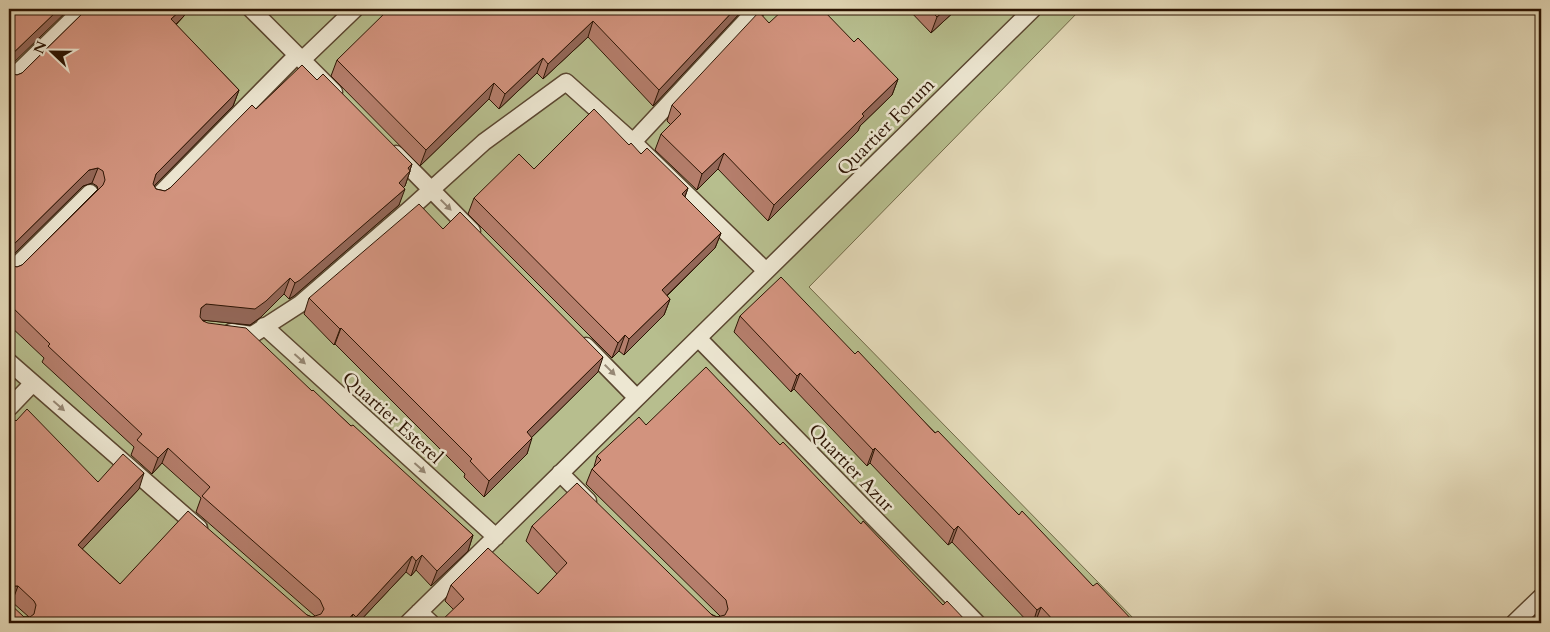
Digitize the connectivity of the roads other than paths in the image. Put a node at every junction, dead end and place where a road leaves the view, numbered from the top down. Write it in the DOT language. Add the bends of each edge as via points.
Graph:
graph roads {
  1 [pos="83,9"];
  2 [pos="251,9"];
  3 [pos="355,9"];
  4 [pos="757,9"];
  5 [pos="1033,9"];
  6 [pos="300,57"];
  7 [pos="9,81"];
  8 [pos="343,101"];
  9 [pos="384,142"];
  10 [pos="633,142"];
  11 [pos="431,190"];
  12 [pos="90,193"];
  13 [pos="157,197"];
  14 [pos="486,246"];
  15 [pos="766,271"];
  16 [pos="9,273"];
  17 [pos="264,326"];
  18 [pos="214,330"];
  19 [pos="575,335"];
  20 [pos="698,338"];
  21 [pos="9,362"];
  22 [pos="33,384"];
  23 [pos="637,398"];
  24 [pos="9,408"];
  25 [pos="560,474"];
  26 [pos="602,514"];
  27 [pos="496,537"];
  28 [pos="211,539"];
  29 [pos="1541,597"];
  30 [pos="419,619"];
  31 [pos="977,623"];
  32 [pos="1514,623"];
  1 -- 7 [label="lane"];
  2 -- 6 [label="lane"];
  3 -- 6 [label="lane"];
  4 -- 10 [label="lane"];
  5 -- 15 [label="lane, Quartier Forum"];
  6 -- 8 [label="lane"];
  6 -- 13 [label="lane"];
  9 -- 11 [label="lane"];
  10 -- 11 [label="lane" via="566,82 484,142"];
  10 -- 15 [label="lane"];
  11 -- 14 [label="lane, one-way"];
  11 -- 17 [label="lane" via="300,304"];
  12 -- 16 [label="lane"];
  15 -- 20 [label="lane"];
  17 -- 18 [label="lane" via="252,335"];
  17 -- 27 [label="lane, Quartier Esterel, one-way"];
  19 -- 23 [label="lane, one-way"];
  20 -- 23 [label="lane"];
  20 -- 31 [label="lane, Quartier Azur"];
  21 -- 22 [label="lane"];
  22 -- 24 [label="lane"];
  22 -- 28 [label="lane, one-way"];
  23 -- 25 [label="lane"];
  25 -- 26 [label="lane"];
  25 -- 27 [label="lane"];
  27 -- 30 [label="lane"];
  29 -- 32 [label="lane"];
}
